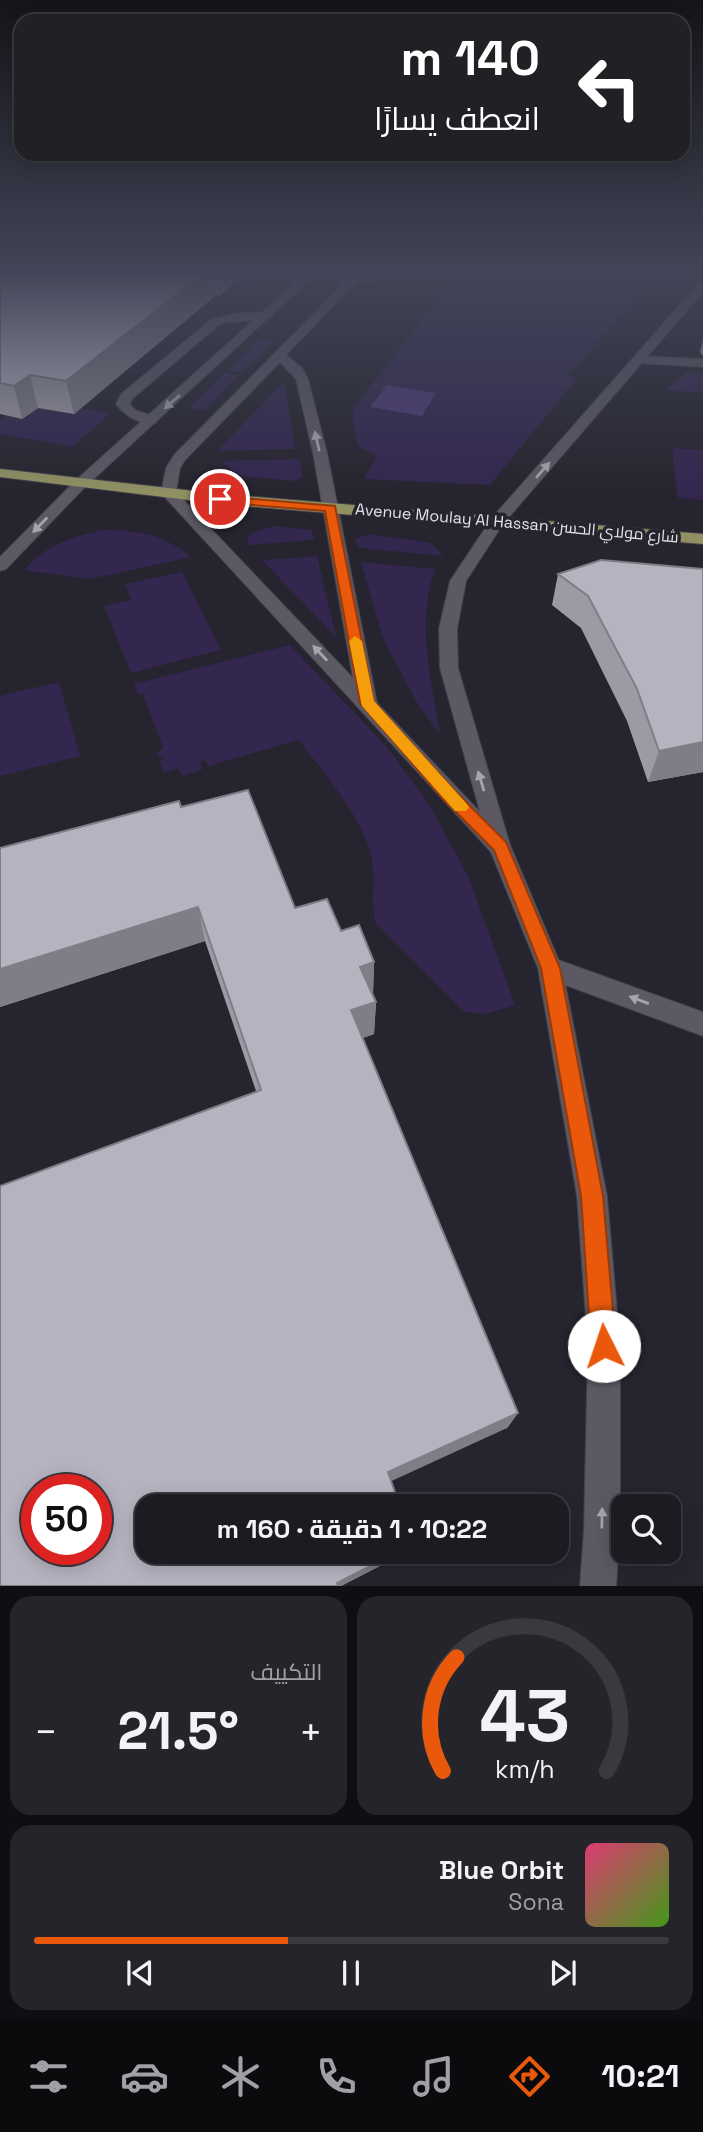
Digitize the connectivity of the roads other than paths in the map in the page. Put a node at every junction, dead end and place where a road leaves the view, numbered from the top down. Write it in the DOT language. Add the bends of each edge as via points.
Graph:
graph roads {
  1 [pos="185,347"];
  2 [pos="232,347"];
  3 [pos="286,347"];
  4 [pos="651,347"];
  5 [pos="278,355"];
  6 [pos="640,360"];
  7 [pos="703,363"];
  8 [pos="151,420"];
  9 [pos="0,473"];
  10 [pos="80,484"];
  11 [pos="168,493"];
  12 [pos="331,508"];
  13 [pos="497,521"];
  14 [pos="703,539"];
  15 [pos="0,566"];
  16 [pos="367,703"];
  17 [pos="500,847"];
  18 [pos="550,968"];
  19 [pos="703,1024"];
  20 [pos="598,1586"];
  1 -- 8 [label="main road" via="126,397 126,410"];
  2 -- 8 [label="main road, one-way"];
  3 -- 5 [label="main road"];
  4 -- 6 [label="main road"];
  5 -- 11 [label="main road" via="179,458"];
  12 -- 5 [label="main road, one-way" via="303,380"];
  6 -- 7 [label="main road"];
  13 -- 6 [label="main road, one-way"];
  8 -- 10 [label="main road"];
  9 -- 10 [label="main road, Avenue Moulay Al Hassan شارع مولاي الحسن"];
  10 -- 11 [label="main road, Avenue Moulay Al Hassan شارع مولاي الحسن"];
  10 -- 15 [label="main road, one-way"];
  11 -- 12 [label="main road, Avenue Moulay Al Hassan شارع مولاي الحسن"];
  16 -- 11 [label="main road, one-way"];
  12 -- 13 [label="main road, Avenue Moulay Al Hassan شارع مولاي الحسن"];
  12 -- 16 [label="main road"];
  13 -- 14 [label="main road, Avenue Moulay Al Hassan شارع مولاي الحسن"];
  17 -- 13 [label="main road, one-way" via="449,668 448,629 458,581"];
  16 -- 17 [label="main road"];
  17 -- 18 [label="main road"];
  19 -- 18 [label="main road, one-way"];
  20 -- 18 [label="main road, one-way" via="604,1346 592,1196"];
}
